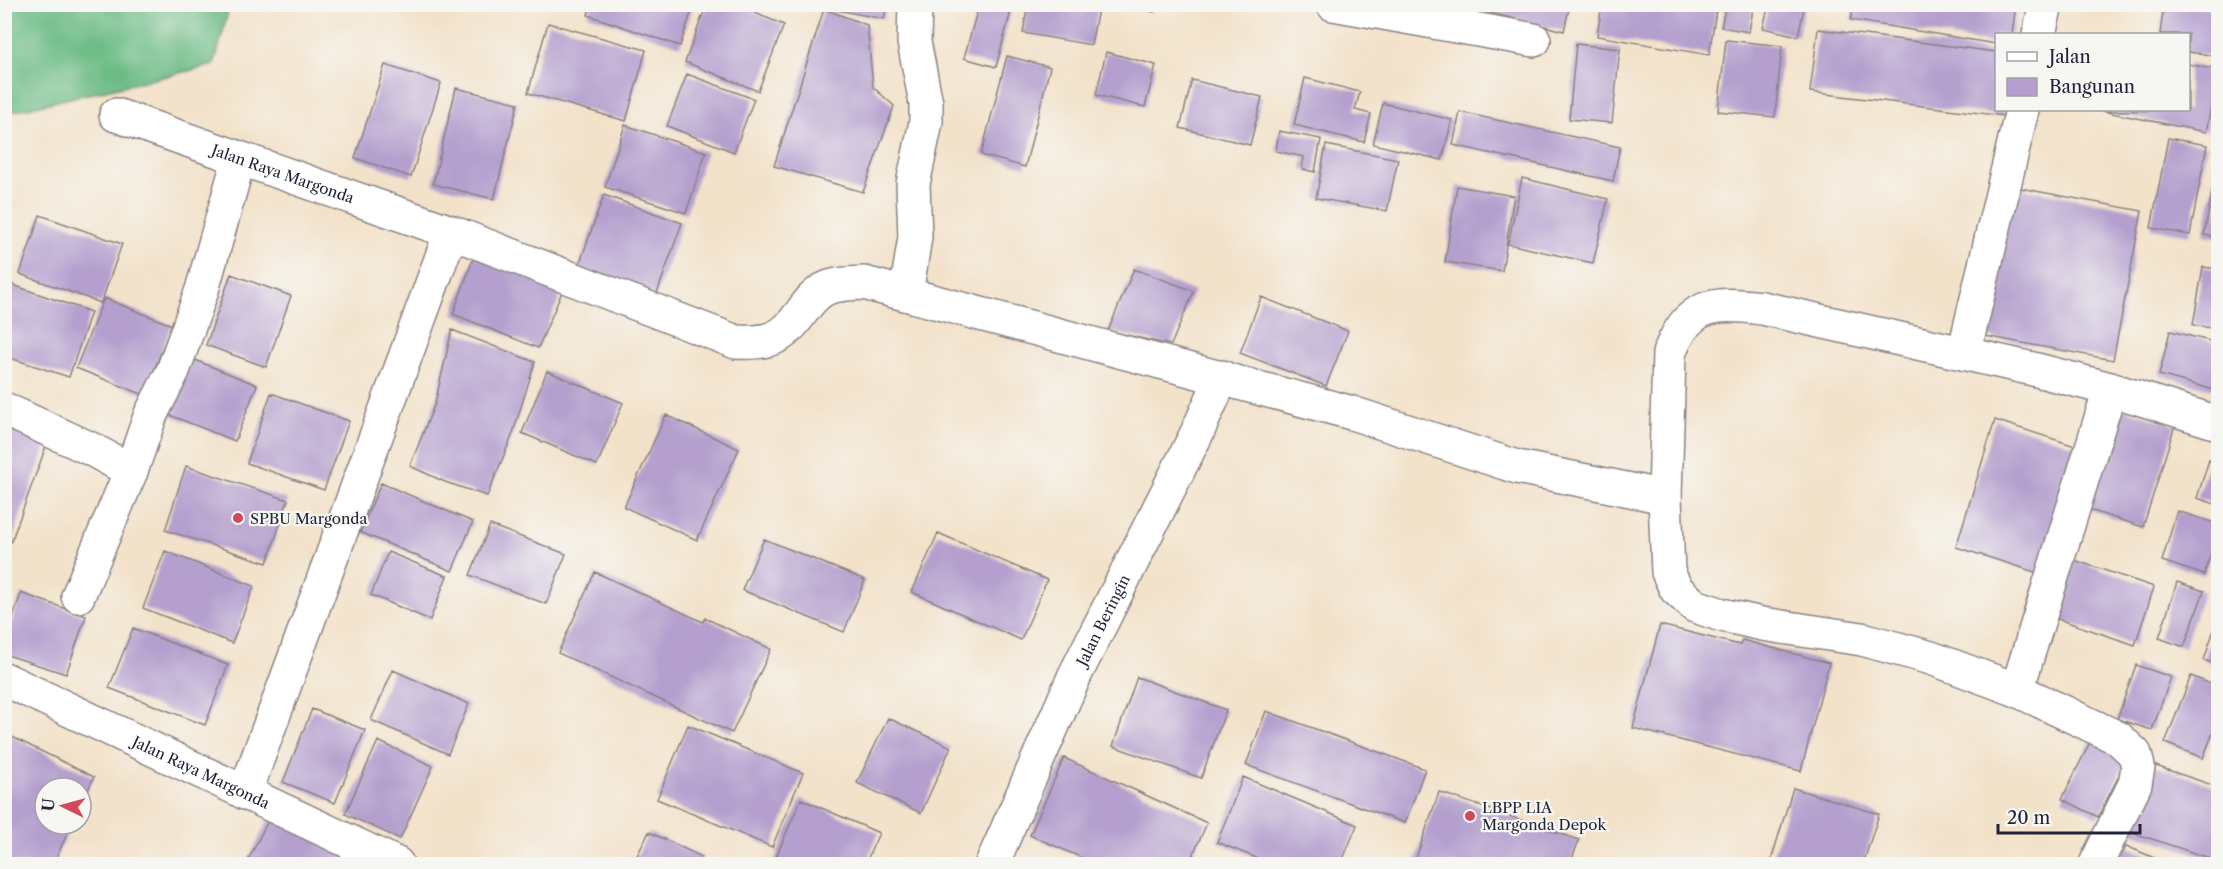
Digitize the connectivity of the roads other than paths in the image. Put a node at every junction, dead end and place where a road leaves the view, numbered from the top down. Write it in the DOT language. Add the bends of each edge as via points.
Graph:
graph roads {
  1 [pos="915,4"];
  2 [pos="1333,4"];
  3 [pos="2046,4"];
  4 [pos="2039,33"];
  5 [pos="1534,40"];
  6 [pos="2022,111"];
  7 [pos="116,115"];
  8 [pos="239,159"];
  9 [pos="451,232"];
  10 [pos="906,294"];
  11 [pos="1964,353"];
  12 [pos="1222,377"];
  13 [pos="2110,389"];
  14 [pos="4,409"];
  15 [pos="2218,423"];
  16 [pos="131,471"];
  17 [pos="1665,497"];
  18 [pos="78,596"];
  19 [pos="4,679"];
  20 [pos="2017,690"];
  21 [pos="245,793"];
  22 [pos="397,864"];
  23 [pos="992,864"];
  24 [pos="2096,864"];
  1 -- 10 [label="street" via="914,42 927,102 913,184 915,237"];
  2 -- 5 [label="street"];
  3 -- 4 [label="street"];
  6 -- 11 [label="street"];
  7 -- 8 [label="street, Jalan Raya Margonda"];
  8 -- 9 [label="street, Jalan Raya Margonda"];
  8 -- 16 [label="street" via="202,290"];
  9 -- 10 [label="street, Jalan Raya Margonda" via="736,342 767,340 785,332 808,302 824,290 842,284 864,283"];
  9 -- 21 [label="street"];
  10 -- 12 [label="street, Jalan Raya Margonda"];
  11 -- 13 [label="street"];
  11 -- 17 [label="street" via="1762,308 1726,304 1702,309 1676,334 1669,354"];
  12 -- 17 [label="street, Jalan Raya Margonda" via="1352,413 1517,467"];
  12 -- 23 [label="street, Jalan Beringin" via="1075,675"];
  13 -- 15 [label="street"];
  13 -- 20 [label="street"];
  14 -- 16 [label="street"];
  16 -- 18 [label="street"];
  17 -- 20 [label="street" via="1668,572 1676,589 1695,606 1762,624 1863,639 1931,658"];
  19 -- 21 [label="street, Jalan Raya Margonda"];
  20 -- 24 [label="street" via="2118,738 2135,754 2135,784"];
  21 -- 22 [label="street, Jalan Raya Margonda"];
}
